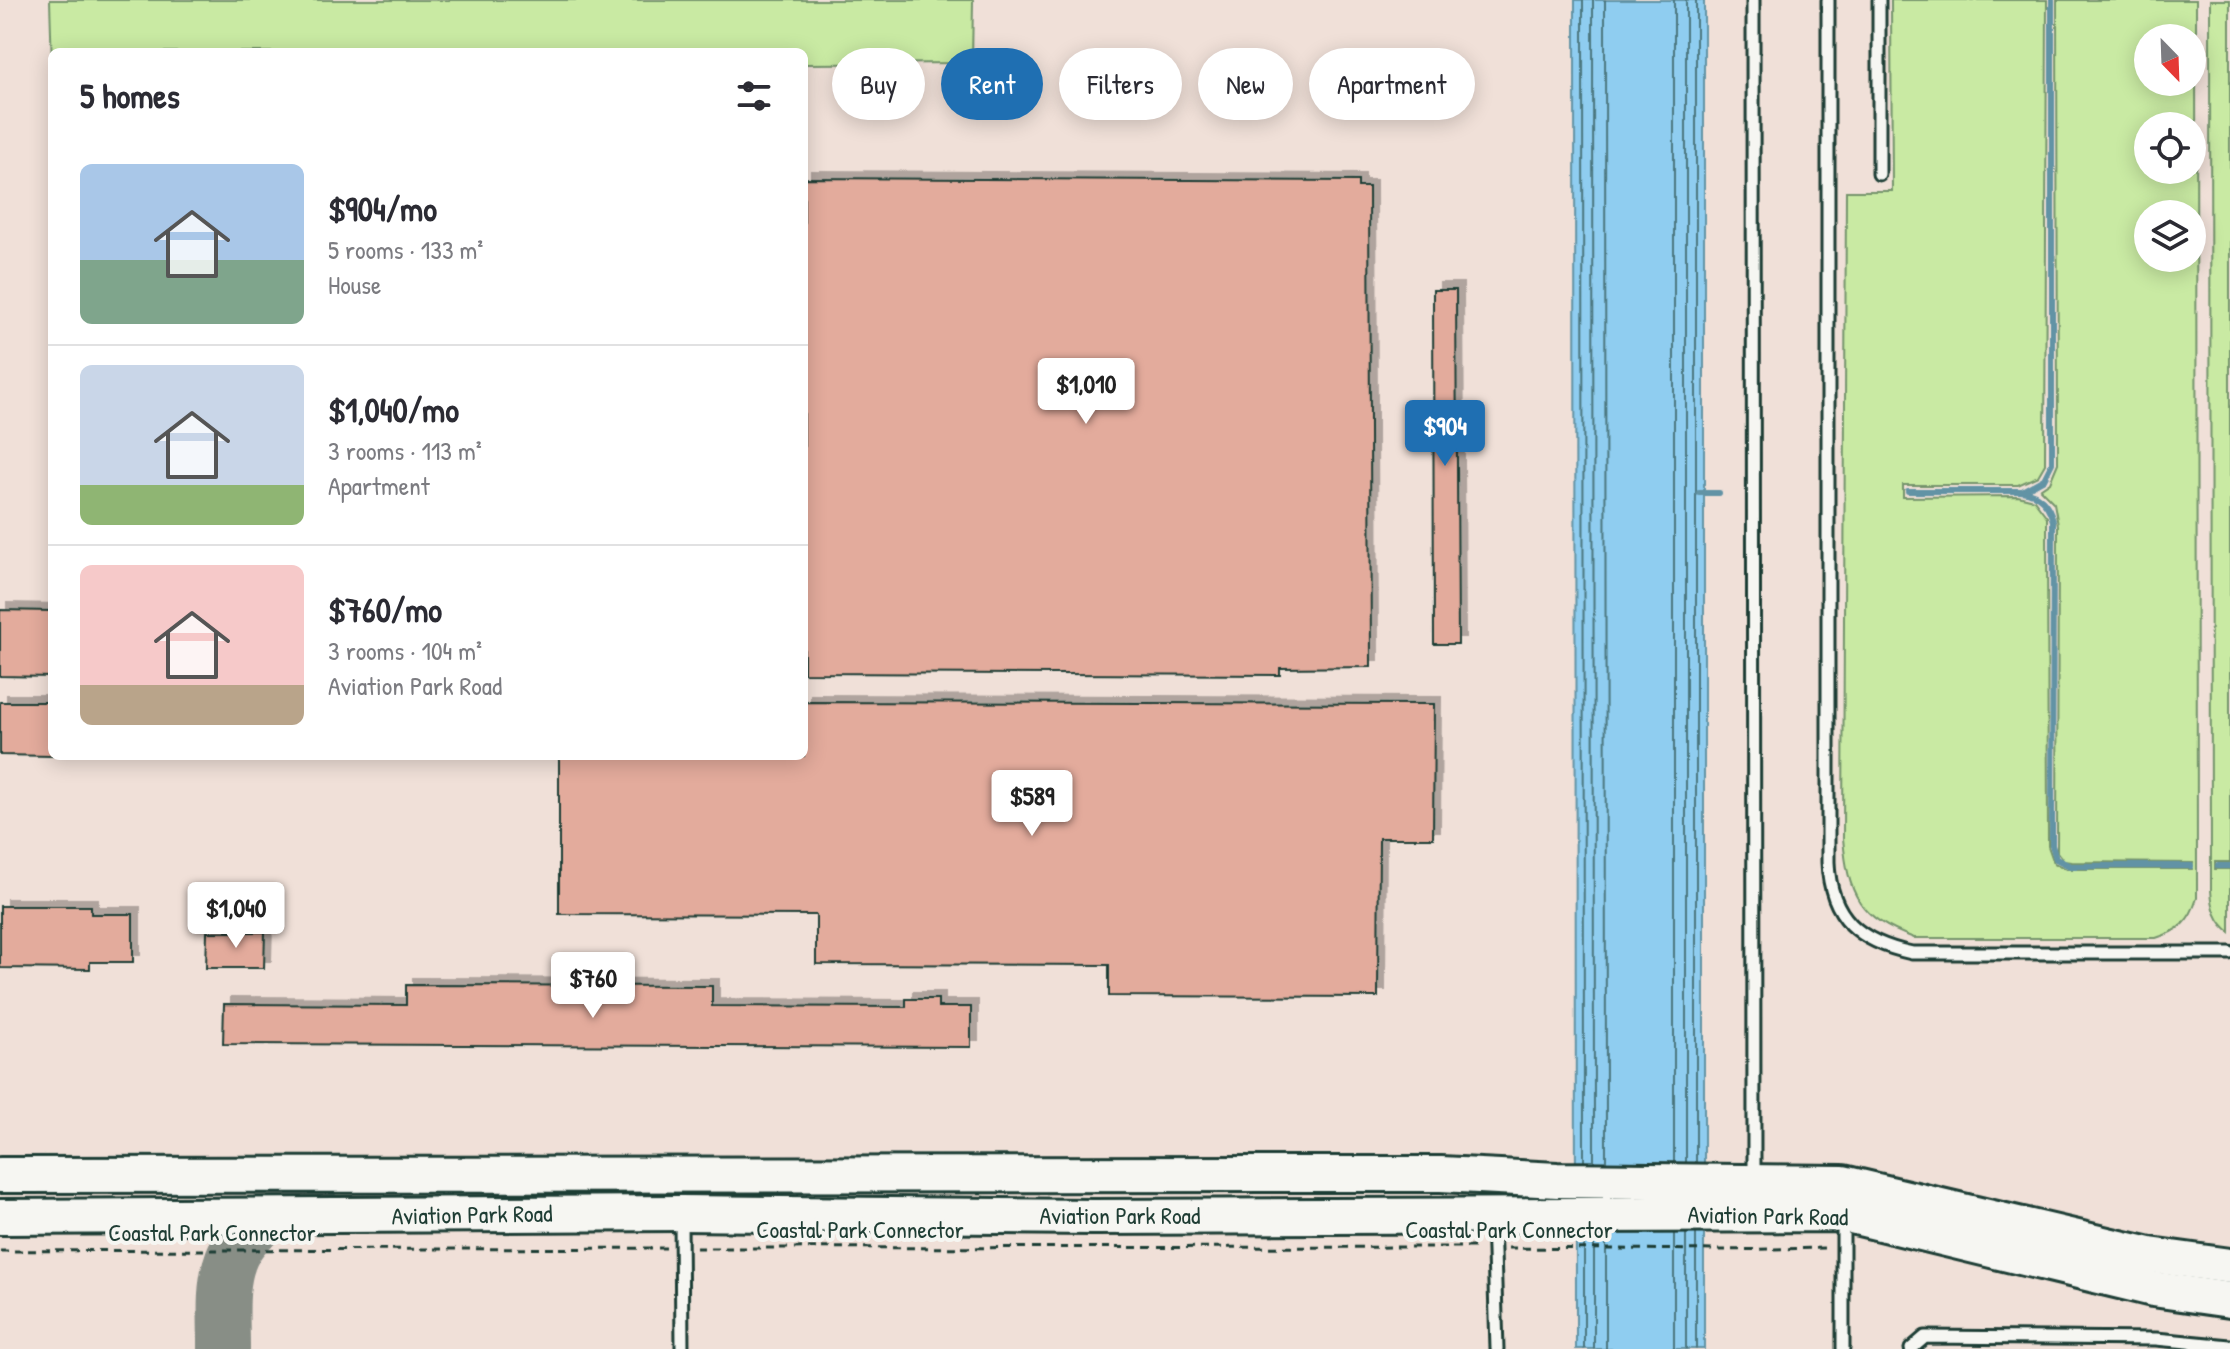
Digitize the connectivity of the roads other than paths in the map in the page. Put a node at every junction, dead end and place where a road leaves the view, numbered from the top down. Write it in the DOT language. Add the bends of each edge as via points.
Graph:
graph roads {
  1 [pos="1753,0"];
  2 [pos="1828,0"];
  3 [pos="1879,0"];
  4 [pos="1879,174"];
  5 [pos="2230,953"];
  6 [pos="0,1175"];
  7 [pos="1754,1182"];
  8 [pos="1717,1198"];
  9 [pos="681,1213"];
  10 [pos="1843,1214"];
  11 [pos="0,1217"];
  12 [pos="1493,1231"];
  13 [pos="2230,1266"];
  14 [pos="2230,1300"];
  15 [pos="2085,1344"];
  16 [pos="2230,1346"];
  17 [pos="682,1349"];
  18 [pos="1497,1349"];
  19 [pos="1843,1349"];
  20 [pos="1911,1349"];
  1 -- 7 [label="lane"];
  2 -- 5 [label="lane" via="1828,862 1836,906 1866,938 1912,953"];
  3 -- 4 [label="lane"];
  6 -- 8 [label="main road, Aviation Park Road" via="1441,1174 1557,1180"];
  7 -- 8 [label="main road, Aviation Park Road"];
  7 -- 13 [label="main road, Aviation Park Road" via="1843,1183 2150,1255"];
  8 -- 10 [label="main road, Aviation Park Road"];
  8 -- 12 [label="main road, Aviation Park Road" via="1555,1214"];
  9 -- 11 [label="main road, Aviation Park Road"];
  9 -- 12 [label="main road, Aviation Park Road" via="1093,1217"];
  9 -- 17 [label="lane"];
  10 -- 14 [label="main road, Aviation Park Road" via="2153,1289"];
  10 -- 19 [label="lane"];
  12 -- 18 [label="lane"];
  15 -- 16 [label="lane" via="2156,1339"];
  15 -- 20 [label="lane" via="1925,1337"];
}
